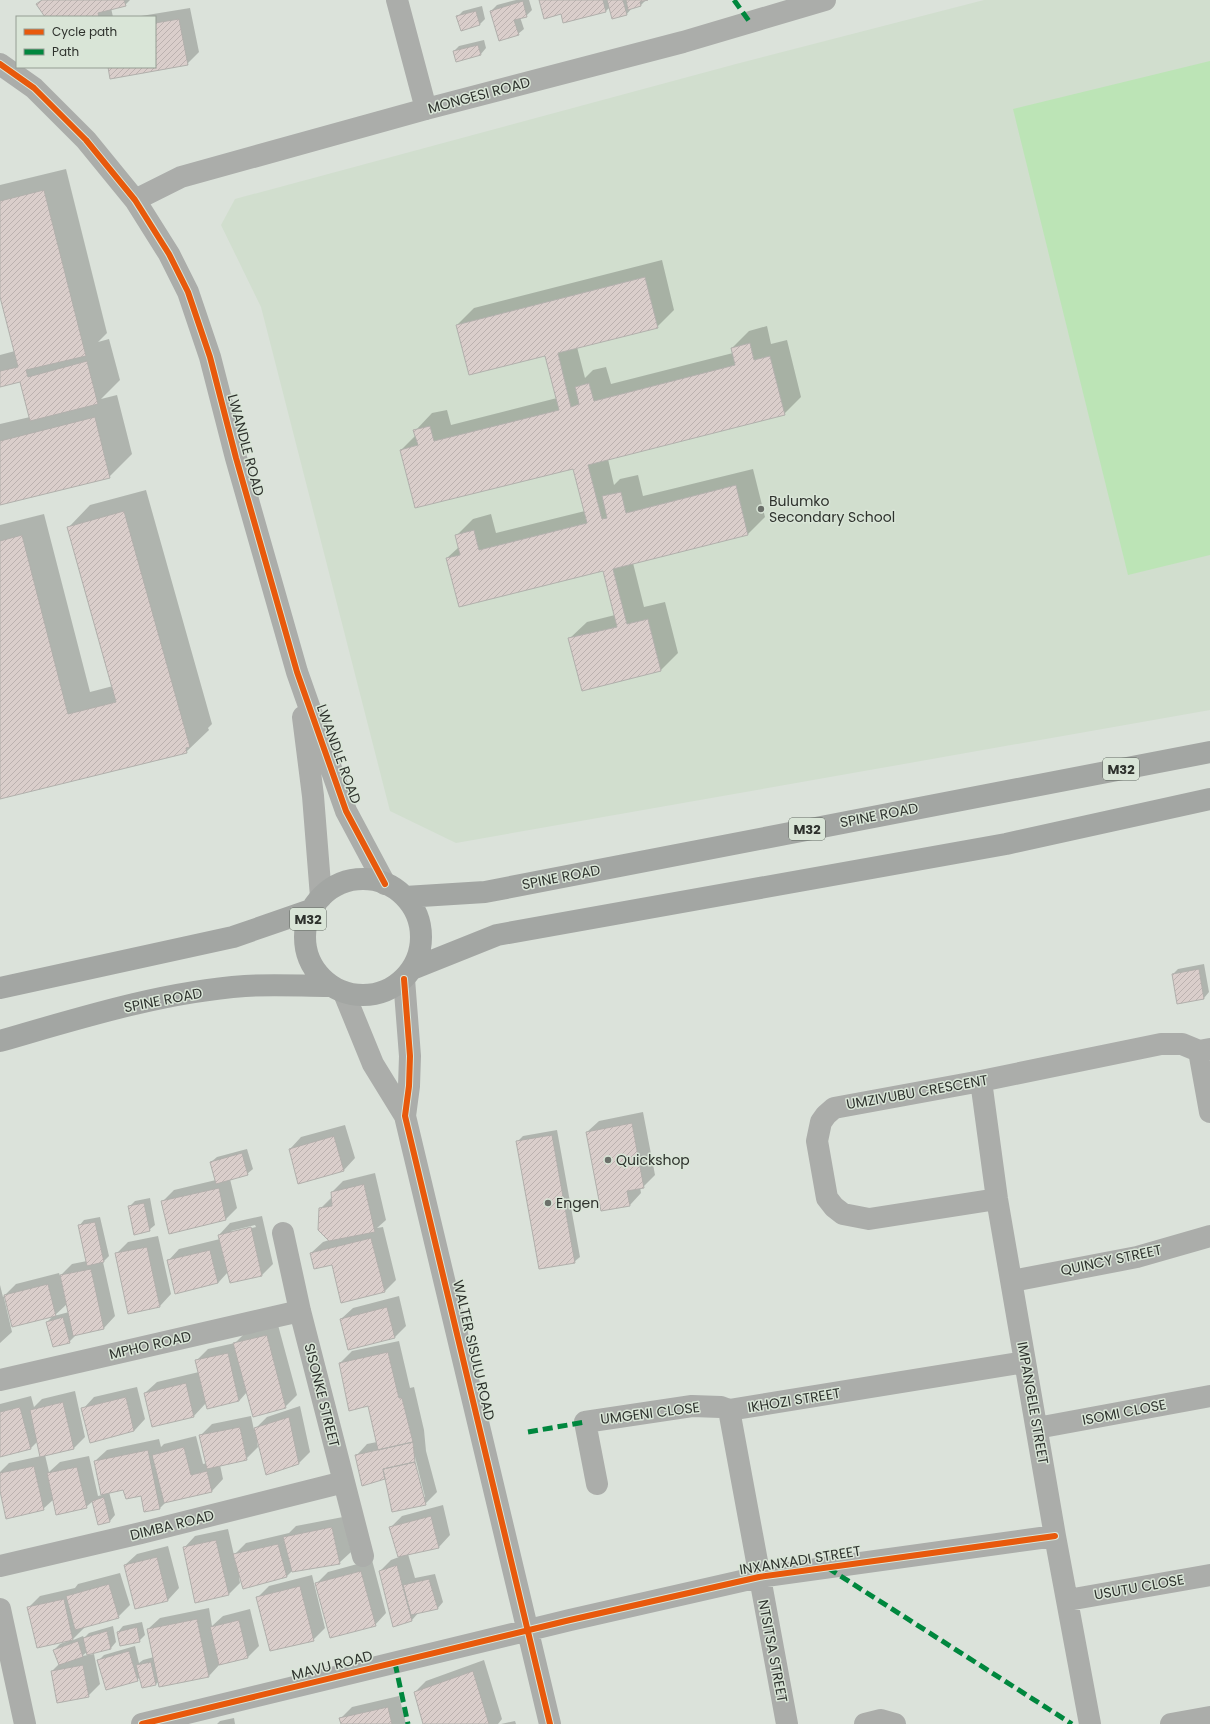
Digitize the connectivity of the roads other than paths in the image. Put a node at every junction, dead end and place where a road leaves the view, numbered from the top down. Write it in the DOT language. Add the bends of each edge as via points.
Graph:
graph roads {
  1 [pos="397,0"];
  2 [pos="825,0"];
  3 [pos="0,64"];
  4 [pos="426,109"];
  5 [pos="135,200"];
  6 [pos="297,672"];
  7 [pos="1210,752"];
  8 [pos="1210,800"];
  9 [pos="385,884"];
  10 [pos="405,897"];
  11 [pos="316,903"];
  12 [pos="408,974"];
  13 [pos="0,988"];
  14 [pos="337,989"];
  15 [pos="0,1041"];
  16 [pos="1205,1050"];
  17 [pos="981,1081"];
  18 [pos="1210,1112"];
  19 [pos="405,1116"];
  20 [pos="997,1199"];
  21 [pos="283,1233"];
  22 [pos="1210,1236"];
  23 [pos="1012,1281"];
  24 [pos="300,1311"];
  25 [pos="1025,1362"];
  26 [pos="0,1380"];
  27 [pos="1210,1396"];
  28 [pos="730,1410"];
  29 [pos="1037,1428"];
  30 [pos="344,1482"];
  31 [pos="598,1484"];
  32 [pos="1055,1536"];
  33 [pos="363,1556"];
  34 [pos="0,1566"];
  35 [pos="1210,1575"];
  36 [pos="759,1577"];
  37 [pos="1068,1600"];
  38 [pos="0,1609"];
  39 [pos="528,1631"];
  40 [pos="1210,1717"];
  41 [pos="25,1724"];
  42 [pos="142,1724"];
  43 [pos="550,1724"];
  44 [pos="787,1724"];
  45 [pos="864,1724"];
  46 [pos="895,1724"];
  47 [pos="1090,1724"];
  48 [pos="1171,1724"];
  1 -- 4 [label="street"];
  2 -- 4 [label="street, MONGESI ROAD" via="683,42"];
  3 -- 5 [label="street, LWANDLE ROAD" via="34,88 86,140"];
  4 -- 5 [label="street, MONGESI ROAD" via="181,177"];
  5 -- 6 [label="street, LWANDLE ROAD" via="172,260 188,292 203,335"];
  6 -- 9 [label="street, LWANDLE ROAD" via="346,811"];
  6 -- 11 [label="street, LWANDLE ROAD" via="313,796"];
  7 -- 10 [label="main road, SPINE ROAD / M32" via="485,892"];
  8 -- 12 [label="main road, SPINE ROAD" via="1006,844 497,935"];
  9 -- 10 [label="main road, M32"];
  9 -- 11 [label="main road, M32" via="374,880 351,880 335,886"];
  10 -- 12 [label="main road, M32" via="418,918 421,931 418,956"];
  11 -- 13 [label="main road, M32" via="233,937"];
  11 -- 14 [label="main road, M32" via="305,926 306,952 318,975"];
  12 -- 14 [label="main road, SPINE ROAD" via="391,988 376,994 360,996"];
  12 -- 19 [label="street, WALTER SISULU ROAD" via="410,1056"];
  14 -- 15 [label="main road, SPINE ROAD" via="245,986 178,995"];
  14 -- 19 [label="street, WALTER SISULU ROAD" via="373,1064"];
  16 -- 17 [label="street, UMZIVUBU CRESCENT" via="1182,1044 1161,1044"];
  16 -- 18 [label="street"];
  17 -- 20 [label="street, IMPANGELE STREET"];
  17 -- 20 [label="street, UMZIVUBU CRESCENT" via="834,1108 821,1122 817,1141 826,1198 843,1214 869,1219"];
  19 -- 39 [label="street, WALTER SISULU ROAD"];
  20 -- 23 [label="street, IMPANGELE STREET"];
  21 -- 24 [label="street, SISONKE STREET"];
  22 -- 23 [label="street, QUINCY STREET" via="1137,1257"];
  23 -- 25 [label="street, IMPANGELE STREET"];
  24 -- 26 [label="street, MPHO ROAD"];
  24 -- 30 [label="street, SISONKE STREET"];
  25 -- 28 [label="street, IKHOZI STREET"];
  25 -- 29 [label="street, IMPANGELE STREET"];
  27 -- 29 [label="street, ISOMI CLOSE"];
  28 -- 31 [label="street, UMGENI CLOSE" via="721,1407 692,1406 585,1422"];
  28 -- 36 [label="street, IKHOZI STREET"];
  29 -- 32 [label="street, IMPANGELE STREET"];
  30 -- 33 [label="street, SISONKE STREET"];
  30 -- 34 [label="street, DIMBA ROAD"];
  32 -- 36 [label="street, INXANXADI STREET"];
  32 -- 37 [label="street, IMPANGELE STREET"];
  35 -- 37 [label="street, USUTU CLOSE"];
  36 -- 39 [label="street, INXANXADI STREET"];
  36 -- 44 [label="street, NTSITSA STREET"];
  37 -- 47 [label="street, IMPANGELE STREET"];
  38 -- 41 [label="street"];
  39 -- 42 [label="street, MAVU ROAD"];
  39 -- 43 [label="street, WALTER SISULU ROAD"];
  40 -- 48 [label="street"];
  45 -- 46 [label="street" via="881,1720"];
}
